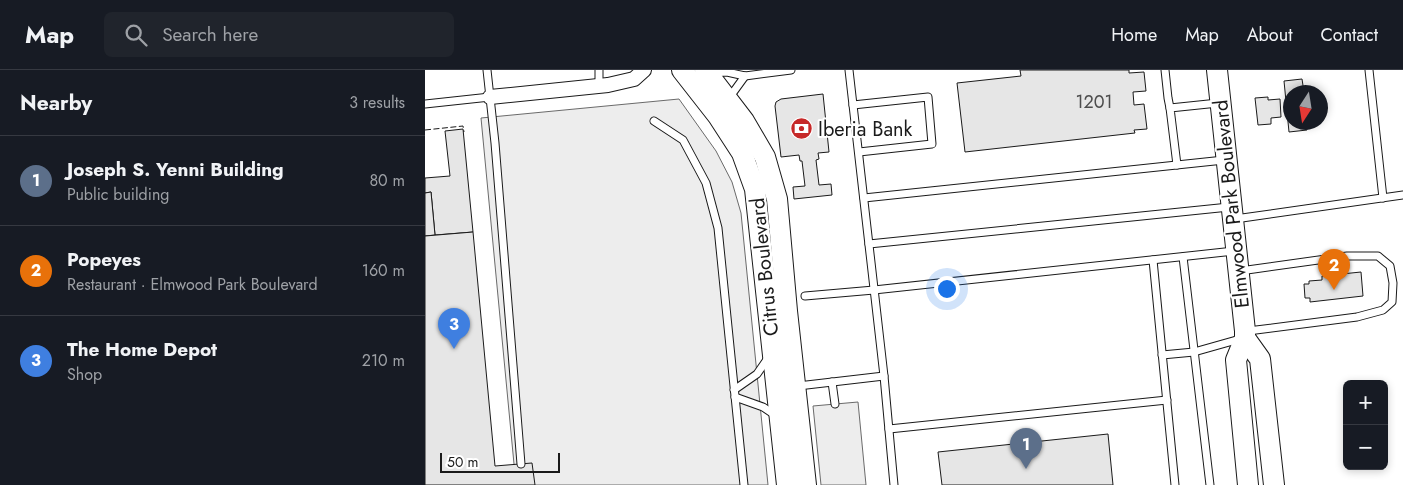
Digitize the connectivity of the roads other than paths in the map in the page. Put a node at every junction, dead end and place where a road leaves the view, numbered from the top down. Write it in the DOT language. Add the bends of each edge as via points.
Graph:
graph roads {
  1 [pos="487,70"];
  2 [pos="599,70"];
  3 [pos="644,70"];
  4 [pos="791,70"];
  5 [pos="849,70"];
  6 [pos="1165,70"];
  7 [pos="1217,70"];
  8 [pos="1369,70"];
  9 [pos="698,75"];
  10 [pos="745,76"];
  11 [pos="599,86"];
  12 [pos="490,97"];
  13 [pos="1221,102"];
  14 [pos="425,104"];
  15 [pos="721,105"];
  16 [pos="853,106"];
  17 [pos="1171,108"];
  18 [pos="654,121"];
  19 [pos="859,152"];
  20 [pos="1227,160"];
  21 [pos="1177,165"];
  22 [pos="1403,195"];
  23 [pos="864,198"];
  24 [pos="1383,198"];
  25 [pos="1233,213"];
  26 [pos="869,244"];
  27 [pos="1237,251"];
  28 [pos="1183,257"];
  29 [pos="1153,260"];
  30 [pos="1239,271"];
  31 [pos="874,290"];
  32 [pos="805,296"];
  33 [pos="1245,334"];
  34 [pos="773,351"];
  35 [pos="1194,352"];
  36 [pos="1162,355"];
  37 [pos="884,376"];
  38 [pos="833,382"];
  39 [pos="786,388"];
  40 [pos="734,394"];
  41 [pos="1167,400"];
  42 [pos="835,404"];
  43 [pos="780,418"];
  44 [pos="889,429"];
  45 [pos="521,464"];
  46 [pos="744,485"];
  47 [pos="787,485"];
  48 [pos="806,485"];
  49 [pos="894,485"];
  50 [pos="1175,485"];
  51 [pos="1210,485"];
  52 [pos="1248,485"];
  53 [pos="1274,485"];
  1 -- 12 [label="lane"];
  2 -- 11 [label="lane"];
  3 -- 11 [label="street" via="634,79"];
  4 -- 10 [label="lane"];
  5 -- 16 [label="lane"];
  6 -- 17 [label="lane"];
  7 -- 13 [label="street, Elmwood Park Boulevard"];
  8 -- 24 [label="lane"];
  9 -- 10 [label="lane" via="727,72"];
  9 -- 15 [label="street, Citrus Boulevard"];
  10 -- 15 [label="lane"];
  11 -- 12 [label="street"];
  12 -- 14 [label="lane"];
  12 -- 45 [label="lane"];
  13 -- 17 [label="lane"];
  13 -- 20 [label="street, Elmwood Park Boulevard"];
  15 -- 34 [label="street, Citrus Boulevard" via="755,189"];
  15 -- 39 [label="street, Citrus Boulevard" via="744,121 765,157 777,199"];
  16 -- 19 [label="lane"];
  16 -- 19 [label="lane" via="927,97 932,144"];
  17 -- 21 [label="lane"];
  18 -- 40 [label="lane" via="683,140 706,183 718,228"];
  19 -- 23 [label="lane"];
  20 -- 21 [label="lane"];
  20 -- 25 [label="street, Elmwood Park Boulevard"];
  21 -- 23 [label="lane"];
  22 -- 24 [label="lane"];
  23 -- 26 [label="lane"];
  24 -- 25 [label="lane"];
  25 -- 26 [label="lane"];
  25 -- 27 [label="street, Elmwood Park Boulevard"];
  26 -- 31 [label="lane"];
  27 -- 28 [label="lane"];
  27 -- 30 [label="street, Elmwood Park Boulevard"];
  28 -- 29 [label="lane"];
  28 -- 35 [label="lane"];
  29 -- 31 [label="lane"];
  29 -- 36 [label="lane"];
  30 -- 33 [label="street, Elmwood Park Boulevard"];
  30 -- 33 [label="lane" via="1347,256 1378,256 1390,266 1393,283 1392,302 1383,310"];
  31 -- 32 [label="lane"];
  31 -- 37 [label="lane"];
  33 -- 35 [label="lane"];
  33 -- 52 [label="street, Elmwood Park Boulevard" via="1236,360"];
  33 -- 53 [label="street, Elmwood Park Boulevard" via="1260,359"];
  34 -- 39 [label="street, Citrus Boulevard"];
  34 -- 40 [label="lane" via="757,374"];
  35 -- 36 [label="lane"];
  35 -- 51 [label="lane"];
  36 -- 41 [label="lane"];
  37 -- 38 [label="lane"];
  37 -- 44 [label="lane"];
  38 -- 39 [label="lane"];
  38 -- 42 [label="lane"];
  39 -- 43 [label="street, Citrus Boulevard"];
  39 -- 48 [label="street, Citrus Boulevard"];
  40 -- 43 [label="lane"];
  40 -- 46 [label="lane"];
  41 -- 44 [label="lane"];
  41 -- 50 [label="lane"];
  43 -- 47 [label="street, Citrus Boulevard"];
  44 -- 49 [label="lane"];
}
